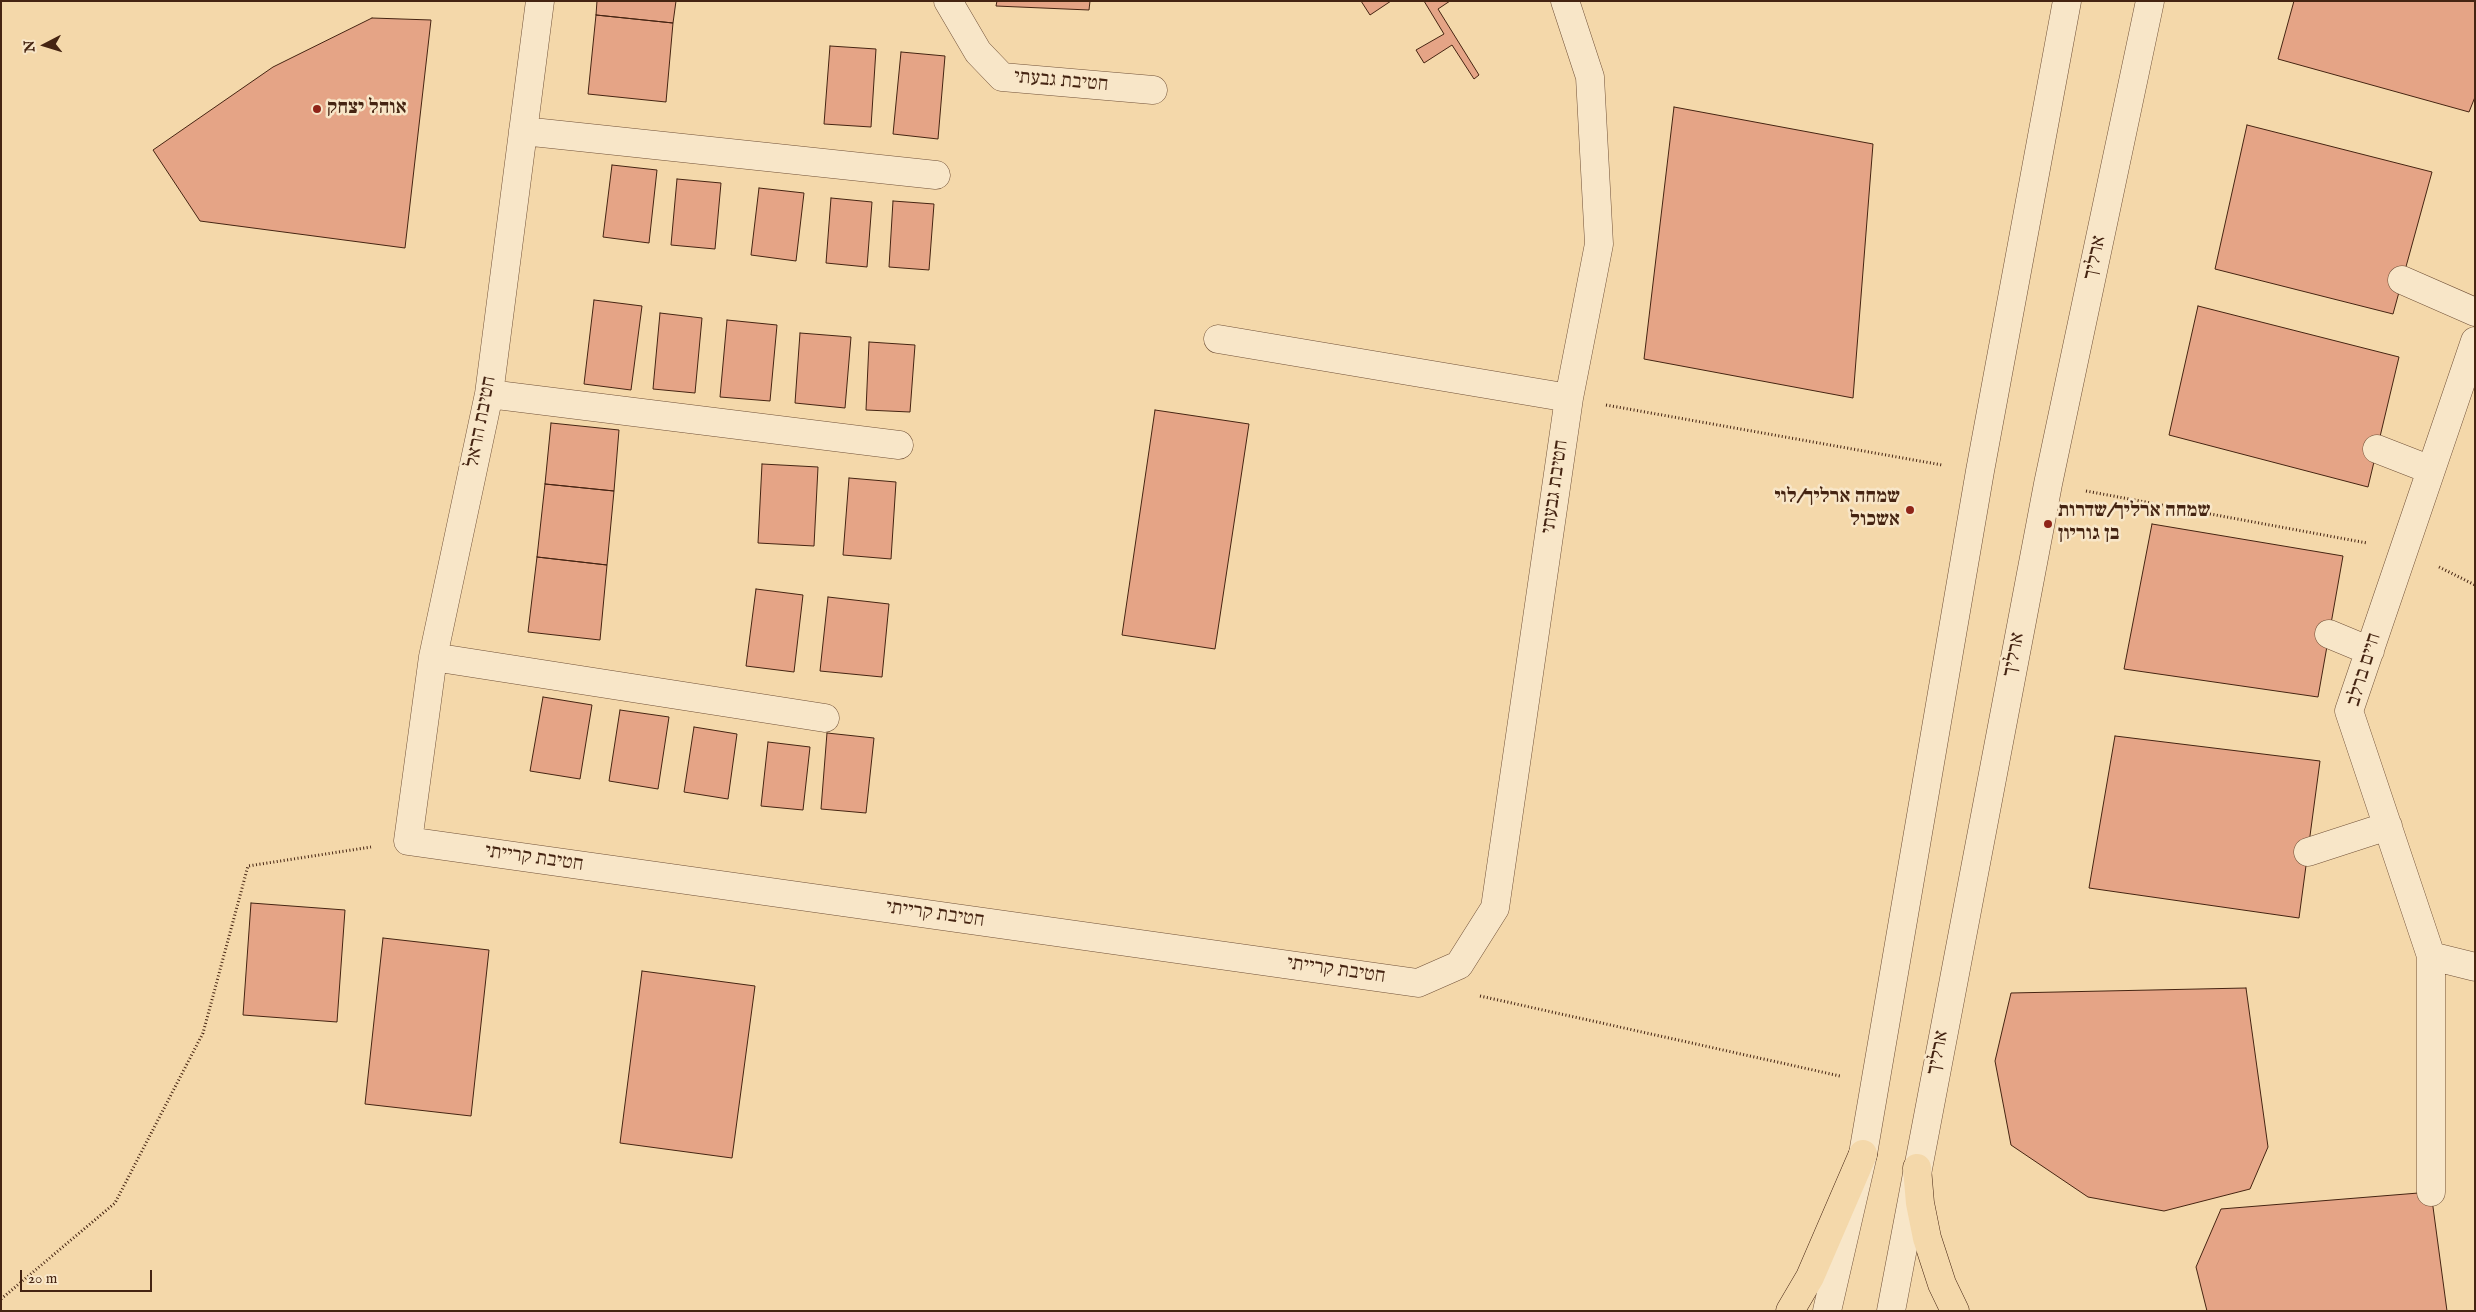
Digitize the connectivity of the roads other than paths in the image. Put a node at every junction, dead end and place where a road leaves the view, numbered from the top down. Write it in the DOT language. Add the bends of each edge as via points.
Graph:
graph roads {
  1 [pos="540,1"];
  2 [pos="948,1"];
  3 [pos="1565,1"];
  4 [pos="2067,1"];
  5 [pos="2150,1"];
  6 [pos="1153,90"];
  7 [pos="523,131"];
  8 [pos="936,176"];
  9 [pos="2402,280"];
  10 [pos="2475,312"];
  11 [pos="1218,339"];
  12 [pos="2475,341"];
  13 [pos="489,394"];
  14 [pos="1569,398"];
  15 [pos="899,445"];
  16 [pos="2377,449"];
  17 [pos="2431,470"];
  18 [pos="2329,634"];
  19 [pos="2370,651"];
  20 [pos="433,656"];
  21 [pos="825,718"];
  22 [pos="2388,826"];
  23 [pos="408,841"];
  24 [pos="2308,852"];
  25 [pos="2431,956"];
  26 [pos="1458,965"];
  27 [pos="2475,967"];
  28 [pos="1863,1154"];
  29 [pos="1917,1168"];
  30 [pos="2431,1192"];
  31 [pos="1790,1311"];
  32 [pos="1827,1311"];
  33 [pos="1891,1311"];
  34 [pos="1955,1311"];
  1 -- 7 [label="street, חטיבת הראל"];
  2 -- 6 [label="street, חטיבת גבעתי" via="978,52 1002,77"];
  3 -- 14 [label="street, חטיבת גבעתי" via="1590,77 1599,244"];
  4 -- 28 [label="street" via="1980,472"];
  5 -- 29 [label="street, ארליך" via="2048,484"];
  7 -- 8 [label="street"];
  7 -- 13 [label="street, חטיבת הראל"];
  9 -- 10 [label="street"];
  11 -- 14 [label="street"];
  12 -- 17 [label="street, חיים ברלב"];
  13 -- 15 [label="street"];
  13 -- 20 [label="street, חטיבת הראל"];
  14 -- 26 [label="street, חטיבת גבעתי" via="1495,908"];
  16 -- 17 [label="street"];
  17 -- 19 [label="street, חיים ברלב"];
  18 -- 19 [label="street"];
  19 -- 22 [label="street, חיים ברלב" via="2349,712"];
  20 -- 21 [label="street"];
  20 -- 23 [label="street, חטיבת הראל"];
  22 -- 24 [label="street"];
  22 -- 25 [label="street, חיים ברלב"];
  23 -- 26 [label="street, חטיבת קרייתי" via="1418,983"];
  25 -- 27 [label="street"];
  25 -- 30 [label="street, חיים ברלב"];
  28 -- 31 [label="main road" via="1810,1278"];
  28 -- 32 [label="street"];
  29 -- 33 [label="street, ארליך"];
  29 -- 34 [label="main road" via="1927,1238"];
}
